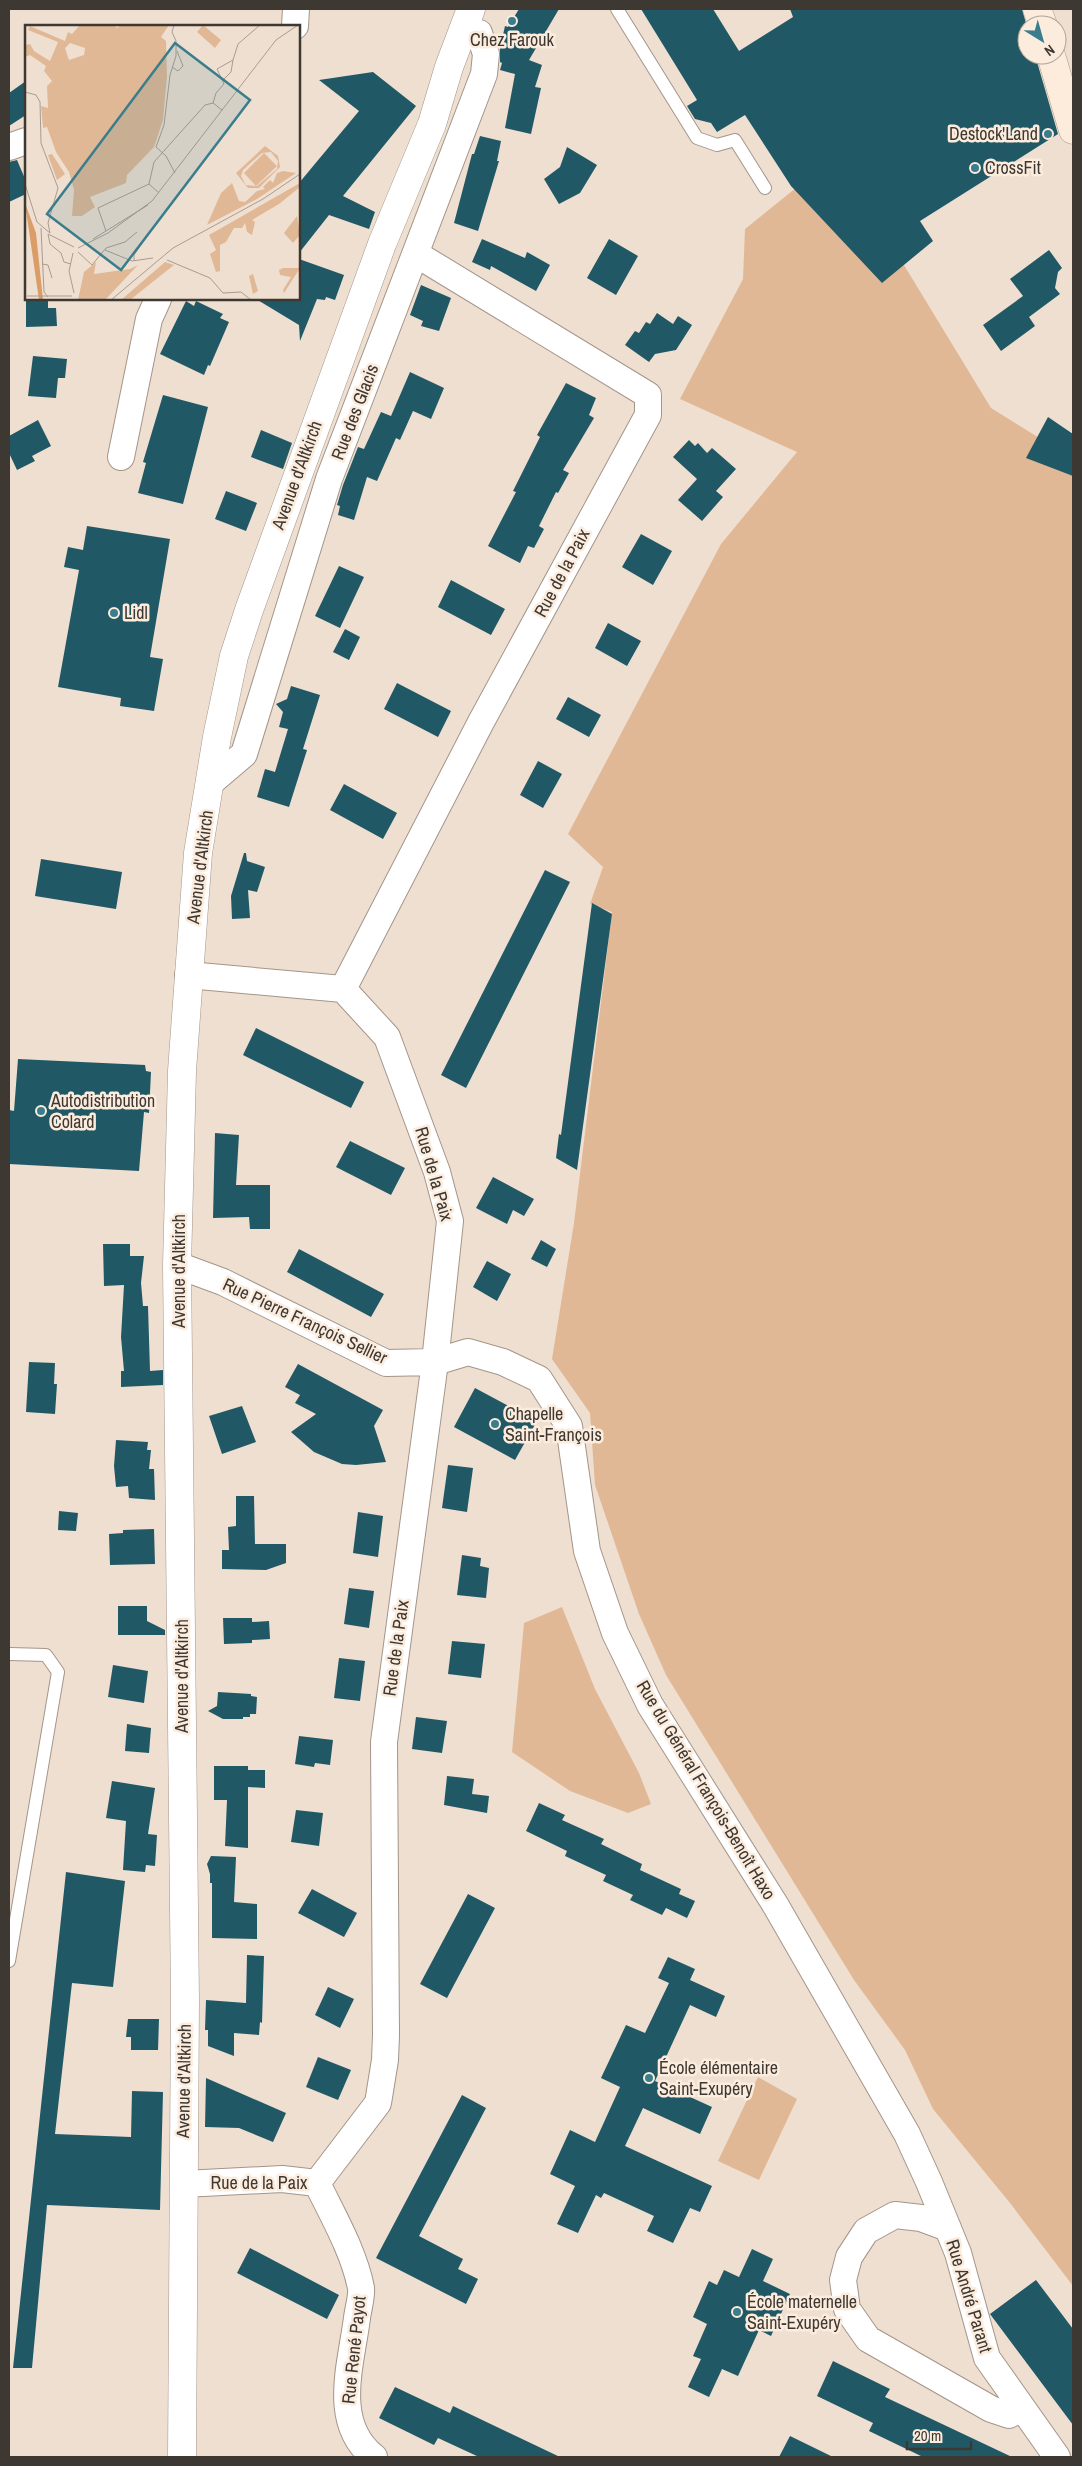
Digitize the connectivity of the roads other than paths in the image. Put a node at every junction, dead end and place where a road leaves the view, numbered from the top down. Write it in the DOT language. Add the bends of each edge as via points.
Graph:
graph roads {
  1 [pos="296,9"];
  2 [pos="617,9"];
  3 [pos="480,17"];
  4 [pos="295,25"];
  5 [pos="1054,65"];
  6 [pos="1073,130"];
  7 [pos="25,141"];
  8 [pos="9,147"];
  9 [pos="765,188"];
  10 [pos="416,254"];
  11 [pos="158,300"];
  12 [pos="121,456"];
  13 [pos="210,783"];
  14 [pos="188,975"];
  15 [pos="343,990"];
  16 [pos="177,1265"];
  17 [pos="435,1362"];
  18 [pos="9,1656"];
  19 [pos="9,1961"];
  20 [pos="317,2183"];
  21 [pos="184,2184"];
  22 [pos="948,2228"];
  23 [pos="1021,2408"];
  24 [pos="182,2457"];
  25 [pos="374,2457"];
  26 [pos="1057,2457"];
  1 -- 4 [label="street"];
  2 -- 9 [label="lane" via="697,138 717,145 735,140"];
  3 -- 10 [label="street, Rue des Glacis" via="486,54 484,74"];
  3 -- 13 [label="street, Avenue d'Altkirch" via="449,67 432,124 382,244 249,610 234,656"];
  5 -- 6 [label="main road"];
  7 -- 8 [label="street"];
  10 -- 13 [label="street, Rue des Glacis" via="329,479 244,754"];
  10 -- 15 [label="street, Rue de la Paix" via="648,395 648,415 481,722"];
  11 -- 12 [label="street" via="149,319"];
  13 -- 14 [label="street, Avenue d'Altkirch" via="198,853"];
  14 -- 15 [label="street"];
  14 -- 16 [label="street, Avenue d'Altkirch"];
  15 -- 17 [label="street, Rue de la Paix" via="387,1036 434,1163 450,1221"];
  16 -- 17 [label="street, Rue Pierre François Sellier" via="223,1282 386,1363"];
  16 -- 21 [label="street, Avenue d'Altkirch"];
  17 -- 20 [label="street, Rue de la Paix" via="384,1742 385,2060 378,2103"];
  17 -- 22 [label="street, Rue du Général François-Benoît Haxo" via="468,1352 504,1362 539,1379 569,1426 588,1552 616,1634 650,1704 776,1906 907,2134"];
  18 -- 19 [label="lane" via="46,1655 58,1672"];
  20 -- 21 [label="street, Rue de la Paix" via="282,2179"];
  20 -- 25 [label="street, Rue René Payot" via="351,2258 361,2290 346,2396 349,2425"];
  21 -- 24 [label="street, Avenue d'Altkirch"];
  22 -- 23 [label="street, Rue André Parant" via="987,2358"];
  22 -- 23 [label="street, Rue André Parant" via="921,2218 896,2215 866,2231 849,2257 842,2280 848,2309 868,2339 876,2344 991,2409 1009,2415"];
  23 -- 26 [label="street, Rue André Parant"];
}
